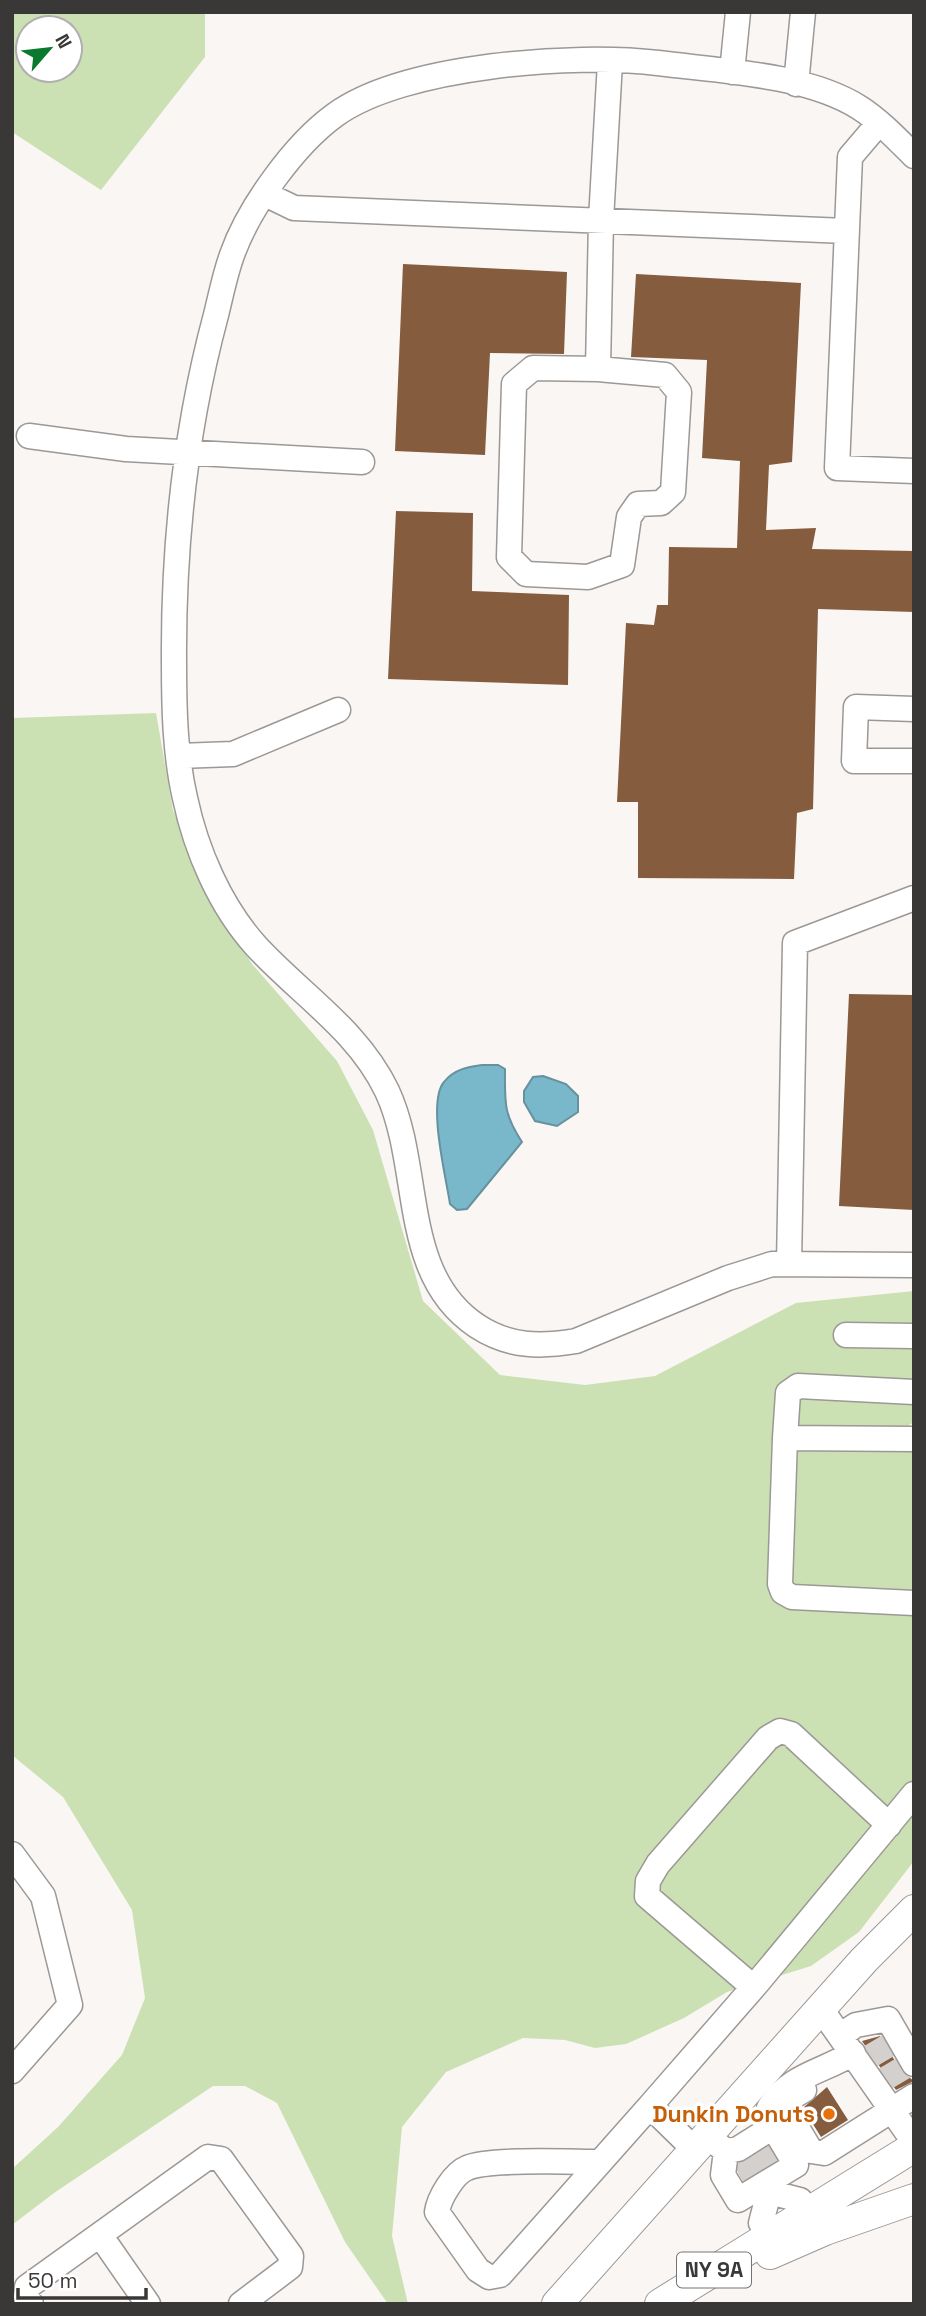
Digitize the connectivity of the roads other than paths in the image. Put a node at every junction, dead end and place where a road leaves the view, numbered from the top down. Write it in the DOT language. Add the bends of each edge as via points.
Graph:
graph roads {
  1 [pos="738,12"];
  2 [pos="803,12"];
  3 [pos="610,62"];
  4 [pos="732,72"];
  5 [pos="796,84"];
  6 [pos="879,123"];
  7 [pos="914,156"];
  8 [pos="265,194"];
  9 [pos="601,220"];
  10 [pos="846,231"];
  11 [pos="598,369"];
  12 [pos="30,436"];
  13 [pos="185,452"];
  14 [pos="362,462"];
  15 [pos="914,471"];
  16 [pos="914,709"];
  17 [pos="338,710"];
  18 [pos="179,755"];
  19 [pos="914,761"];
  20 [pos="914,898"];
  21 [pos="789,1264"];
  22 [pos="914,1265"];
  23 [pos="846,1335"];
  24 [pos="914,1336"];
  25 [pos="914,1392"];
  26 [pos="785,1438"];
  27 [pos="914,1439"];
  28 [pos="914,1603"];
  29 [pos="914,1794"];
  30 [pos="889,1825"];
  31 [pos="12,1854"];
  32 [pos="914,1910"];
  33 [pos="753,1987"];
  34 [pos="821,2009"];
  35 [pos="851,2055"];
  36 [pos="910,2064"];
  37 [pos="12,2071"];
  38 [pos="914,2096"];
  39 [pos="650,2106"];
  40 [pos="891,2111"];
  41 [pos="914,2142"];
  42 [pos="914,2147"];
  43 [pos="750,2160"];
  44 [pos="600,2161"];
  45 [pos="914,2199"];
  46 [pos="808,2212"];
  47 [pos="100,2235"];
  48 [pos="769,2236"];
  49 [pos="31,2304"];
  50 [pos="148,2304"];
  51 [pos="242,2304"];
  52 [pos="557,2304"];
  53 [pos="660,2304"];
  54 [pos="670,2304"];
  1 -- 4 [label="street"];
  2 -- 5 [label="street"];
  3 -- 4 [label="street"];
  3 -- 8 [label="street" via="457,71 356,101 299,145"];
  3 -- 9 [label="street"];
  4 -- 5 [label="street"];
  5 -- 6 [label="street" via="859,107"];
  6 -- 7 [label="street"];
  6 -- 10 [label="street" via="850,157"];
  8 -- 9 [label="street" via="294,208"];
  8 -- 13 [label="street" via="233,252"];
  9 -- 10 [label="street"];
  9 -- 11 [label="street"];
  10 -- 15 [label="street" via="837,468"];
  11 -- 11 [label="street" via="666,375 679,392 673,492 661,503 638,504 629,517 622,565 588,577 526,574 509,557 514,384 533,368"];
  12 -- 13 [label="street"];
  13 -- 14 [label="street"];
  13 -- 18 [label="street" via="174,596"];
  16 -- 19 [label="street" via="856,707 854,761"];
  17 -- 18 [label="street" via="233,754"];
  18 -- 21 [label="street" via="184,796 201,853 226,905 254,944 347,1031 372,1063 389,1096 405,1146 421,1248 436,1284 460,1314 489,1334 520,1345 550,1345 576,1341 728,1278 772,1264"];
  20 -- 21 [label="street" via="795,943"];
  21 -- 22 [label="street"];
  23 -- 24 [label="street"];
  25 -- 26 [label="street" via="798,1386 788,1393"];
  26 -- 27 [label="street"];
  26 -- 28 [label="street" via="783,1592 792,1597"];
  29 -- 30 [label="street"];
  30 -- 33 [label="street"];
  30 -- 33 [label="street" via="791,1734 780,1731 768,1738 658,1864 648,1881 647,1896"];
  31 -- 37 [label="street" via="43,1896 70,2005"];
  32 -- 34 [label="main road"];
  33 -- 39 [label="street"];
  34 -- 35 [label="street"];
  34 -- 43 [label="main road"];
  35 -- 36 [label="street" via="856,2025 888,2019"];
  35 -- 40 [label="street" via="879,2083"];
  35 -- 40 [label="street" via="786,2102 785,2108 811,2151 824,2153"];
  35 -- 43 [label="street" via="817,2068 780,2091"];
  38 -- 40 [label="street"];
  39 -- 43 [label="street"];
  39 -- 44 [label="street"];
  40 -- 41 [label="street"];
  42 -- 46 [label="main road, NY 9A"];
  43 -- 46 [label="street" via="800,2200"];
  43 -- 48 [label="street" via="761,2223"];
  43 -- 52 [label="main road"];
  44 -- 44 [label="street" via="500,2275 489,2277 478,2270 437,2211 439,2200 465,2168"];
  45 -- 54 [label="main road" via="825,2230"];
  46 -- 48 [label="main road, NY 9A"];
  47 -- 49 [label="street" via="27,2287"];
  47 -- 50 [label="street"];
  47 -- 51 [label="street" via="208,2157 221,2159 291,2256 290,2267"];
  48 -- 53 [label="main road, NY 9A"];
}
